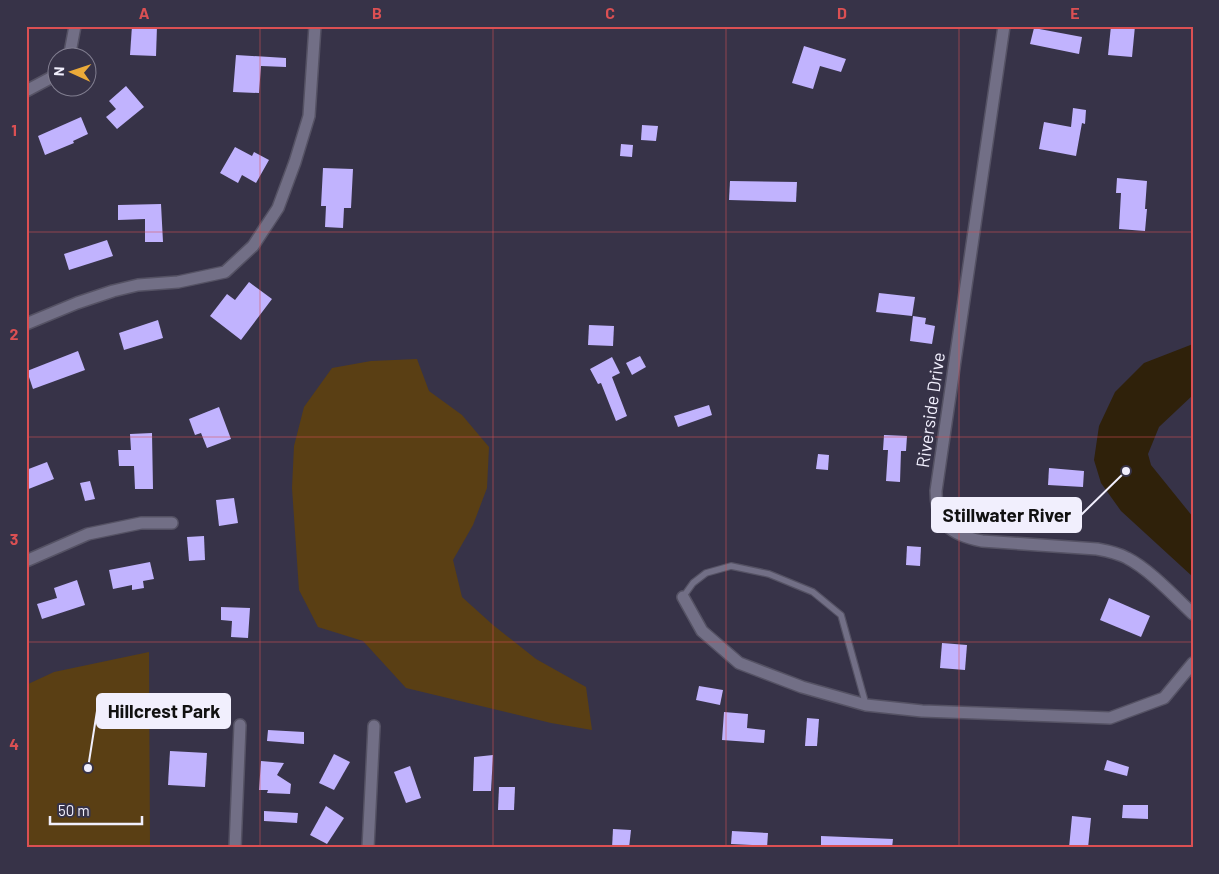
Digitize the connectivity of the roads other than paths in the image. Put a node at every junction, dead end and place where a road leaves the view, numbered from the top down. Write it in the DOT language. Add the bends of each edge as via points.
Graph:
graph roads {
  1 [pos="76,26"];
  2 [pos="315,26"];
  3 [pos="1004,26"];
  4 [pos="72,48"];
  5 [pos="48,79"];
  6 [pos="26,91"];
  7 [pos="26,324"];
  8 [pos="172,523"];
  9 [pos="26,561"];
  10 [pos="682,597"];
  11 [pos="1193,614"];
  12 [pos="1193,663"];
  13 [pos="866,705"];
  14 [pos="240,725"];
  15 [pos="374,726"];
  16 [pos="235,848"];
  17 [pos="368,848"];
  1 -- 4 [label="street"];
  2 -- 7 [label="street" via="309,116 278,208 253,246 225,272 113,291"];
  3 -- 11 [label="street, Riverside Drive" via="936,491 939,516 956,534 968,539 1097,548 1113,552 1141,567"];
  5 -- 6 [label="street"];
  8 -- 9 [label="street" via="141,524 88,534"];
  10 -- 13 [label="street" via="702,631 739,663 802,688"];
  10 -- 13 [label="lane" via="706,573 731,566 769,574 813,592 841,615"];
  12 -- 13 [label="street" via="1164,698 1110,718 922,711"];
  14 -- 16 [label="street"];
  15 -- 17 [label="street"];
}
